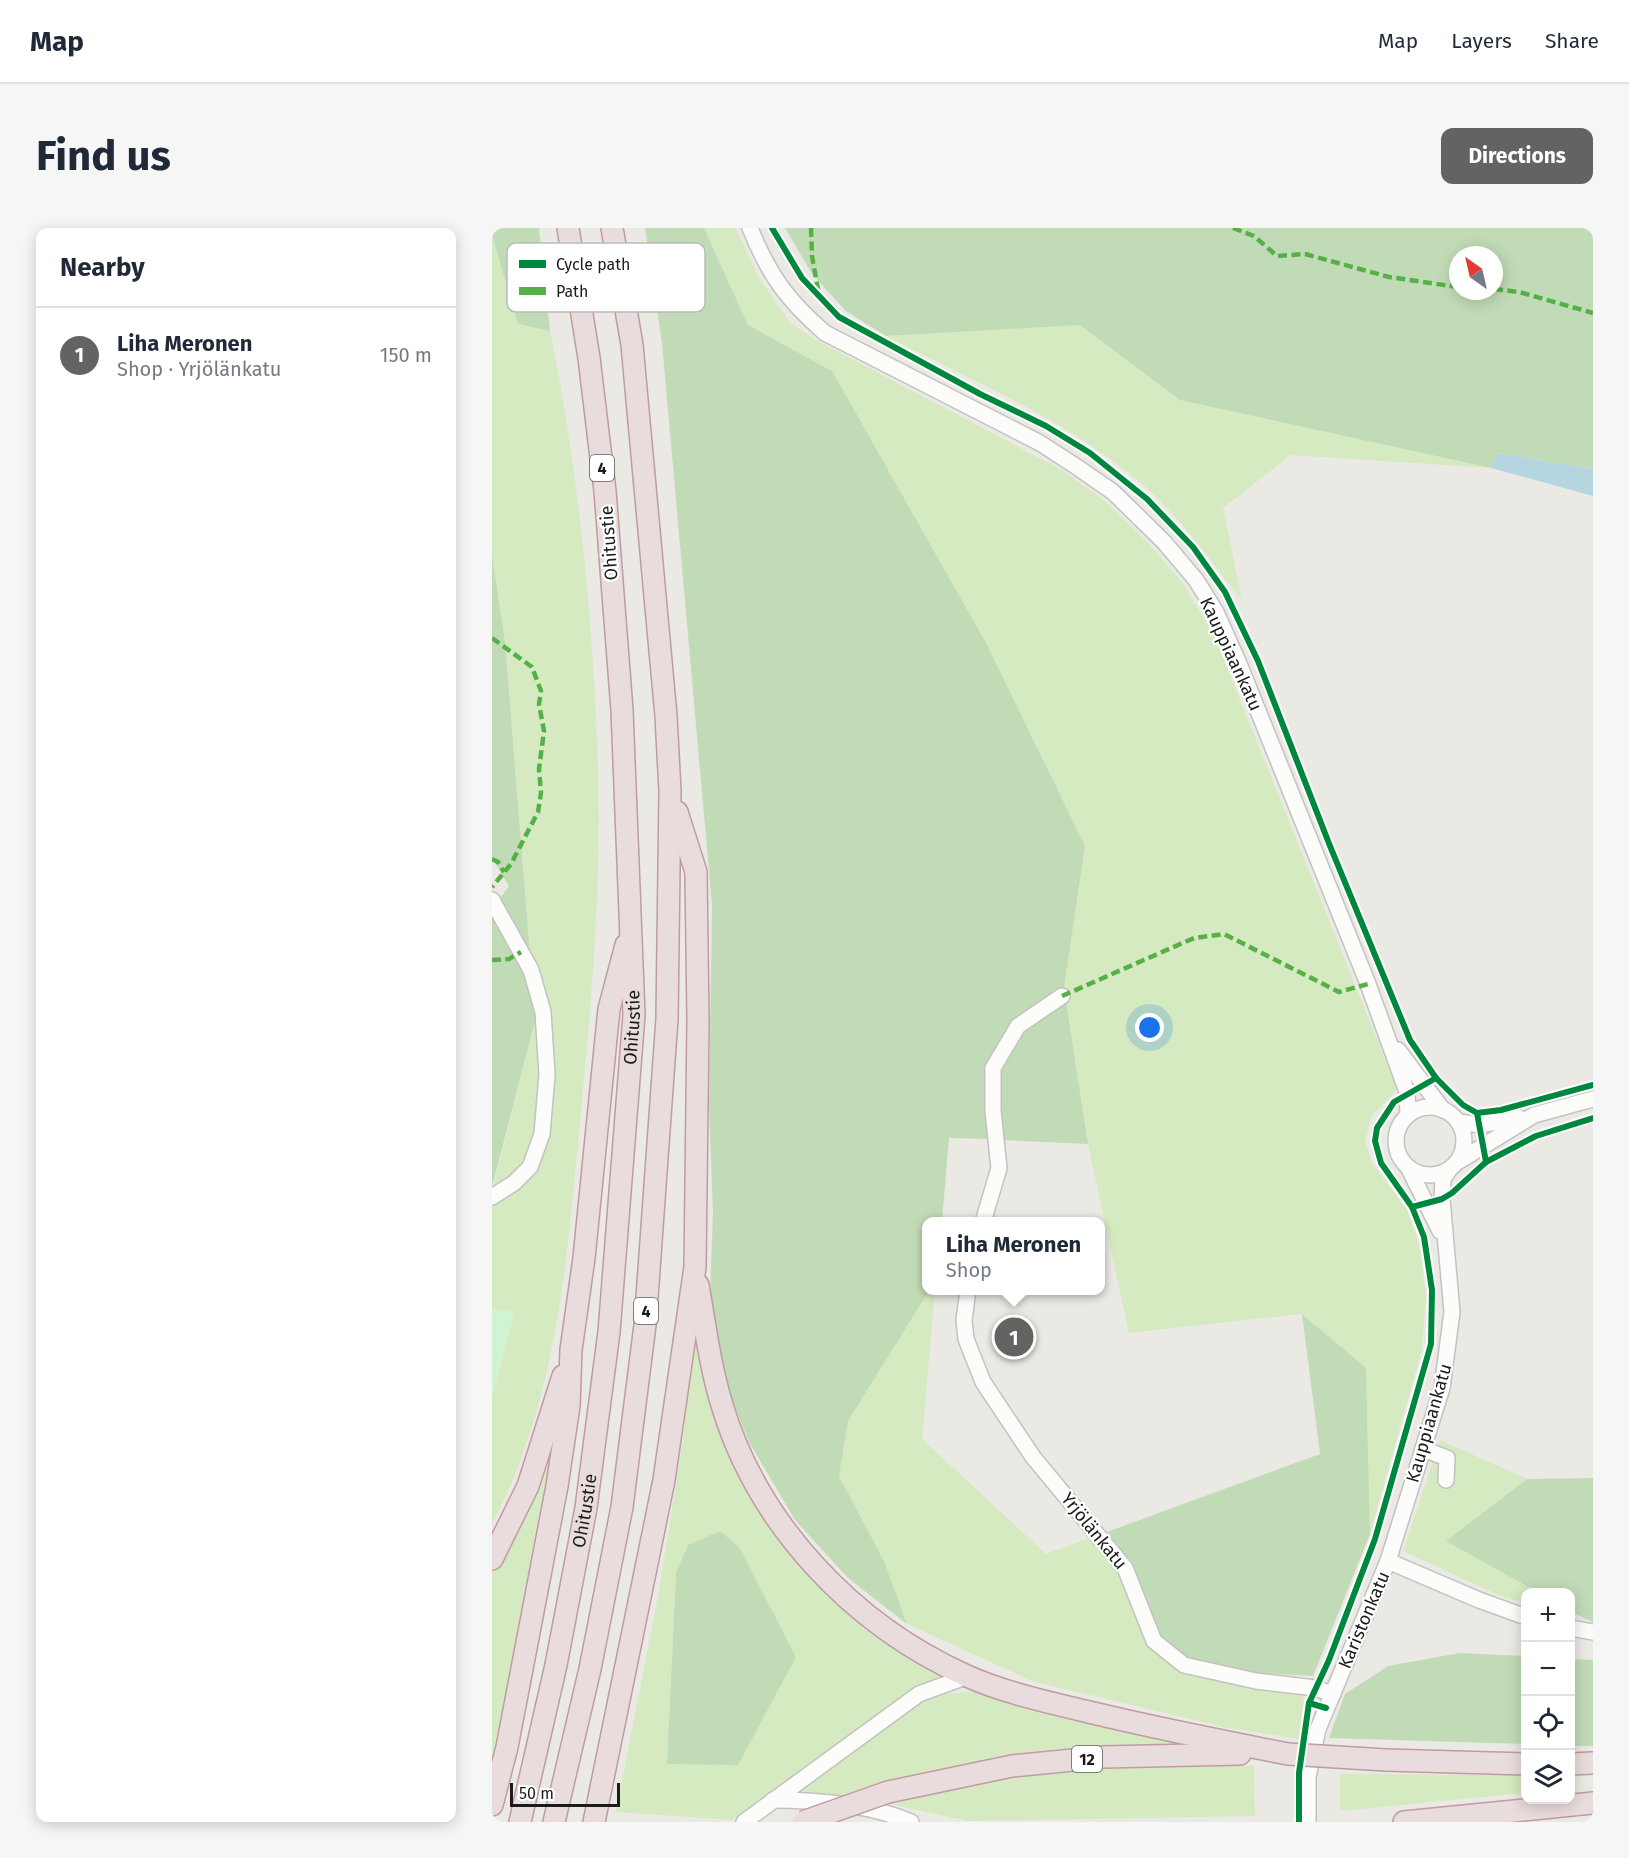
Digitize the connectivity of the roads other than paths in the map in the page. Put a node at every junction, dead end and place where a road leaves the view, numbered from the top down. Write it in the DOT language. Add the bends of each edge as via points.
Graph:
graph roads {
  1 [pos="568,228"];
  2 [pos="612,228"];
  3 [pos="750,228"];
  4 [pos="570,243"];
  5 [pos="615,243"];
  6 [pos="582,312"];
  7 [pos="626,312"];
  8 [pos="670,791"];
  9 [pos="492,900"];
  10 [pos="630,932"];
  11 [pos="1062,996"];
  12 [pos="1388,1035"];
  13 [pos="1593,1100"];
  14 [pos="1443,1110"];
  15 [pos="1408,1115"];
  16 [pos="1534,1115"];
  17 [pos="1459,1122"];
  18 [pos="1408,1166"];
  19 [pos="1453,1166"];
  20 [pos="492,1197"];
  21 [pos="984,1217"];
  22 [pos="1446,1245"];
  23 [pos="695,1267"];
  24 [pos="967,1295"];
  25 [pos="571,1350"];
  26 [pos="1423,1449"];
  27 [pos="1446,1480"];
  28 [pos="492,1559"];
  29 [pos="1388,1561"];
  30 [pos="1521,1615"];
  31 [pos="1575,1629"];
  32 [pos="1593,1632"];
  33 [pos="968,1676"];
  34 [pos="1333,1694"];
  35 [pos="1288,1754"];
  36 [pos="1521,1764"];
  37 [pos="1575,1764"];
  38 [pos="1593,1764"];
  39 [pos="773,1800"];
  40 [pos="1593,1803"];
  41 [pos="492,1805"];
  42 [pos="520,1822"];
  43 [pos="554,1822"];
  44 [pos="594,1822"];
  45 [pos="744,1822"];
  46 [pos="803,1822"];
  47 [pos="911,1822"];
  48 [pos="1308,1822"];
  49 [pos="1404,1822"];
  1 -- 4 [label="highway, Ohitustie / 4"];
  2 -- 5 [label="highway, Ohitustie / 4"];
  3 -- 12 [label="street, Kauppiaankatu" via="780,289 825,333 1040,443 1077,467 1113,492 1196,580 1216,612 1240,666"];
  6 -- 10 [label="highway, Ohitustie / 4" via="605,491 622,710"];
  7 -- 8 [label="highway, Ohitustie / 4" via="646,481"];
  8 -- 23 [label="highway" via="696,872"];
  8 -- 43 [label="highway, Ohitustie / 4" via="667,1019 645,1325 622,1507"];
  9 -- 20 [label="street" via="531,970 543,1012 547,1075 542,1134 530,1167"];
  10 -- 25 [label="highway" via="609,1009"];
  10 -- 42 [label="highway, Ohitustie / 4" via="634,1015 609,1332 586,1508"];
  11 -- 21 [label="street" via="1018,1026 993,1068 999,1168"];
  12 -- 14 [label="street, Kauppiaankatu"];
  12 -- 15 [label="street, Kauppiaankatu" via="1407,1092"];
  13 -- 16 [label="street"];
  14 -- 15 [label="street" via="1425,1107"];
  14 -- 17 [label="street"];
  15 -- 18 [label="street" via="1397,1135 1397,1147"];
  16 -- 17 [label="street" via="1479,1125"];
  16 -- 19 [label="street"];
  17 -- 19 [label="street" via="1464,1143"];
  18 -- 19 [label="street" via="1428,1175"];
  18 -- 22 [label="street"];
  19 -- 22 [label="street" via="1441,1189"];
  22 -- 26 [label="street, Kauppiaankatu" via="1452,1312 1449,1348 1442,1388"];
  23 -- 33 [label="highway" via="722,1405 764,1500 795,1544 831,1583 914,1648"];
  23 -- 44 [label="highway" via="664,1480"];
  24 -- 34 [label="street, Yrjölänkatu" via="966,1339 982,1382 1033,1457 1125,1568 1154,1641 1184,1665"];
  25 -- 28 [label="highway" via="528,1486"];
  25 -- 41 [label="highway" via="569,1406 557,1486 507,1748"];
  26 -- 27 [label="street" via="1447,1458"];
  26 -- 29 [label="street, Kauppiaankatu"];
  29 -- 30 [label="street, Karistonkatu"];
  29 -- 34 [label="street, Karistonkatu"];
  31 -- 32 [label="street"];
  33 -- 35 [label="highway" via="1045,1702"];
  33 -- 39 [label="street" via="919,1694"];
  34 -- 48 [label="street, Karistonkatu" via="1318,1729 1308,1777"];
  35 -- 36 [label="highway, 12, bridge"];
  35 -- 46 [label="highway, 12, bridge" via="1104,1757 1012,1766 888,1792"];
  37 -- 38 [label="highway"];
  39 -- 45 [label="street"];
  39 -- 47 [label="street" via="808,1800 891,1813"];
  40 -- 49 [label="highway"];
}
